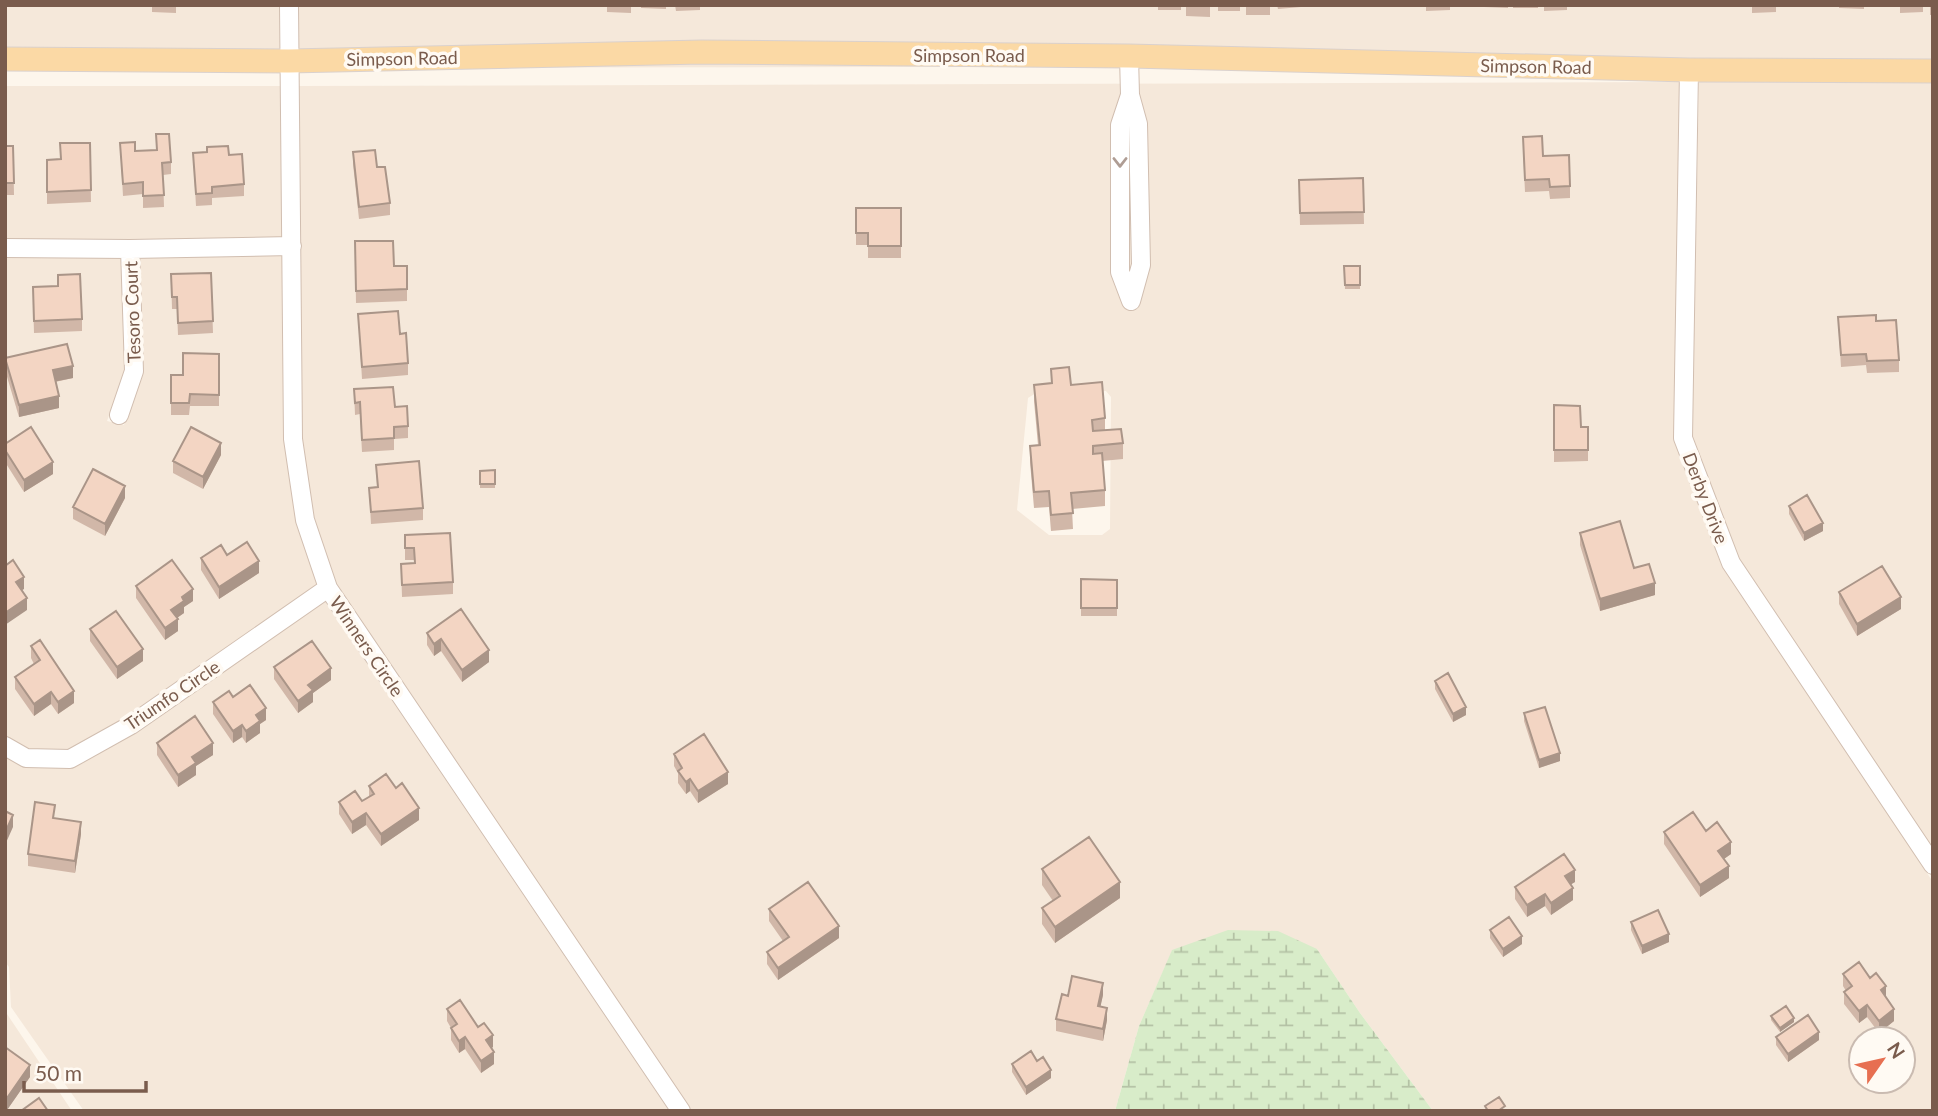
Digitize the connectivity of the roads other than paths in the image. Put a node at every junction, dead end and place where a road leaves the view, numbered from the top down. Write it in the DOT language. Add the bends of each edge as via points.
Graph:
graph roads {
  1 [pos="289,5"];
  2 [pos="1129,56"];
  3 [pos="5,59"];
  4 [pos="289,61"];
  5 [pos="1689,70"];
  6 [pos="1933,71"];
  7 [pos="1130,95"];
  8 [pos="292,246"];
  9 [pos="5,248"];
  10 [pos="130,249"];
  11 [pos="119,415"];
  12 [pos="328,588"];
  13 [pos="5,746"];
  14 [pos="1933,865"];
  15 [pos="681,1111"];
  1 -- 4 [label="street, Winners Circle"];
  2 -- 4 [label="main road, Simpson Road" via="702,52"];
  2 -- 5 [label="main road, Simpson Road"];
  2 -- 7 [label="street"];
  3 -- 4 [label="main road, Simpson Road"];
  4 -- 8 [label="street, Winners Circle"];
  5 -- 6 [label="main road, Simpson Road"];
  5 -- 14 [label="street, Derby Drive" via="1683,438 1731,563"];
  7 -- 7 [label="street, one-way" via="1120,125 1120,272 1131,301 1141,265 1138,124"];
  8 -- 10 [label="street"];
  8 -- 12 [label="street, Winners Circle" via="293,439 305,520"];
  9 -- 10 [label="street"];
  10 -- 11 [label="street, Tesoro Court" via="134,371"];
  12 -- 13 [label="street, Triumfo Circle" via="131,725 70,759 26,758"];
  12 -- 15 [label="street, Winners Circle"];
}
